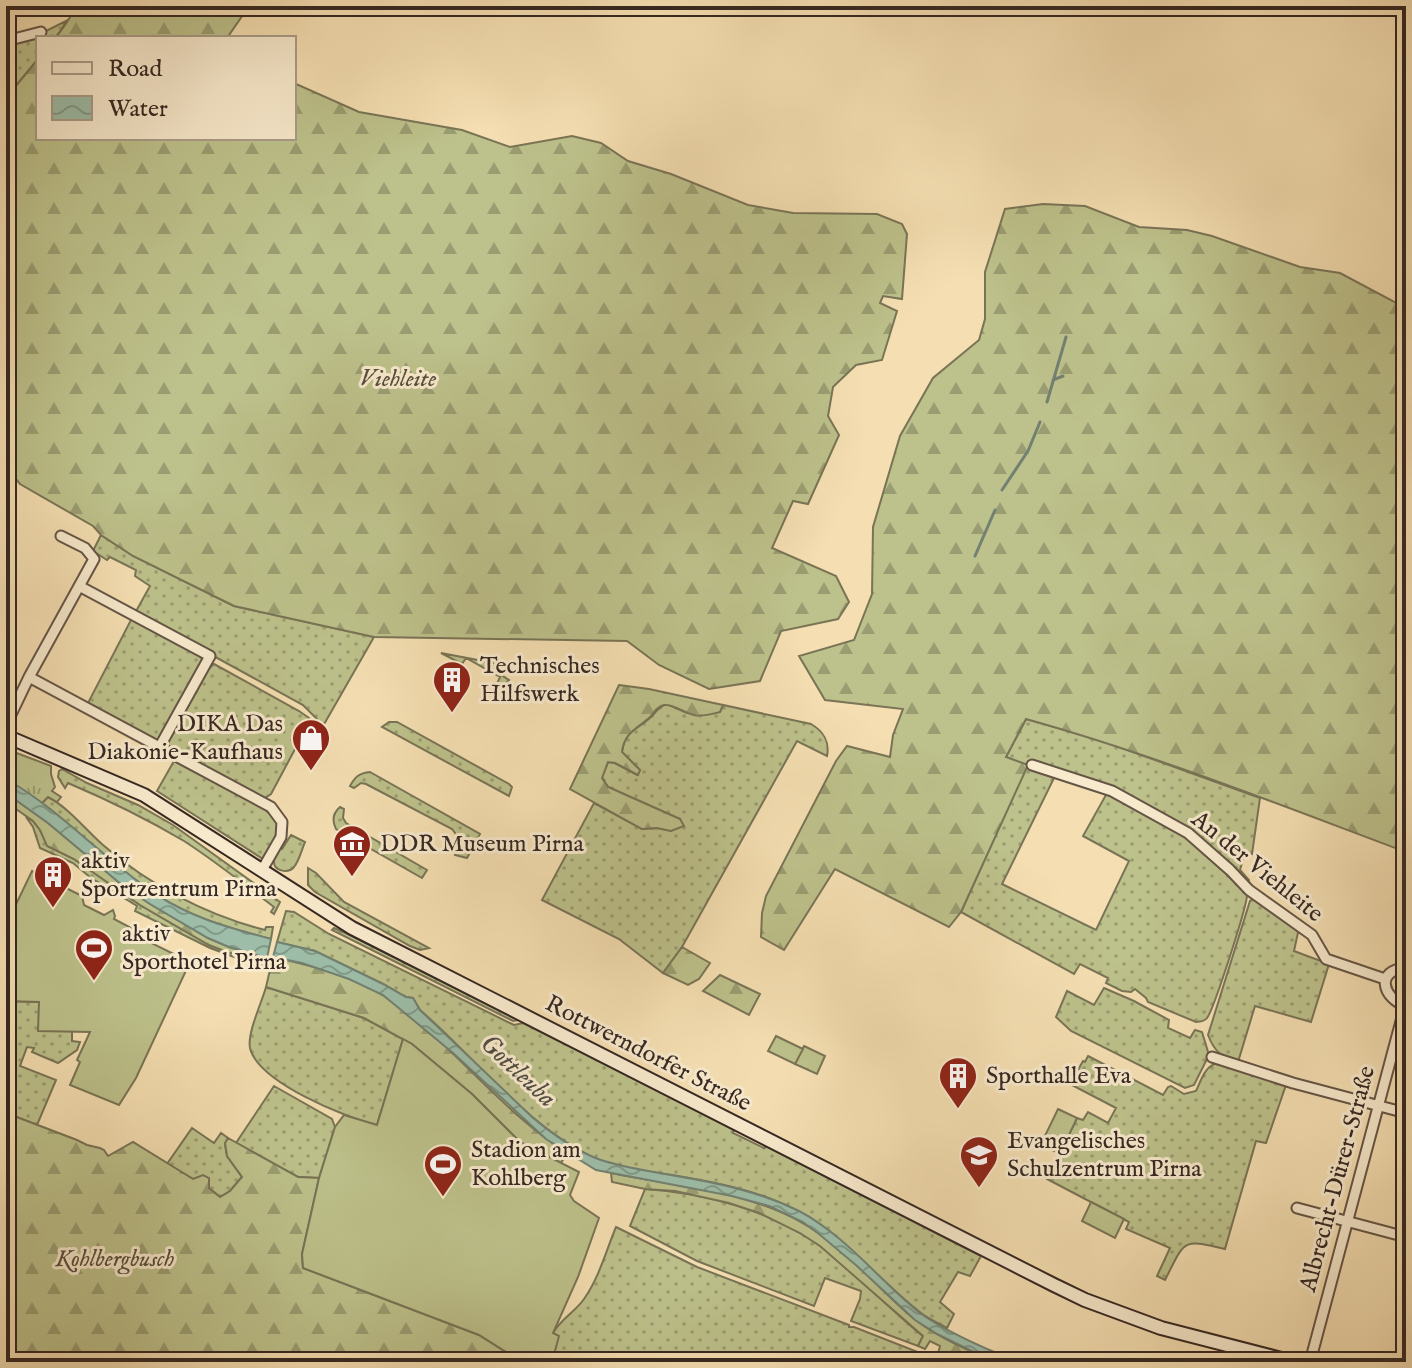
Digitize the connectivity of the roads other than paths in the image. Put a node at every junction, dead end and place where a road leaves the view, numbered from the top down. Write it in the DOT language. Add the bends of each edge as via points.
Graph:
graph roads {
  1 [pos="41,32"];
  2 [pos="6,41"];
  3 [pos="61,536"];
  4 [pos="79,586"];
  5 [pos="29,677"];
  6 [pos="6,725"];
  7 [pos="6,736"];
  8 [pos="159,748"];
  9 [pos="1032,765"];
  10 [pos="262,870"];
  11 [pos="1406,968"];
  12 [pos="1385,979"];
  13 [pos="1406,1006"];
  14 [pos="1212,1057"];
  15 [pos="1379,1107"];
  16 [pos="1406,1113"];
  17 [pos="1297,1208"];
  18 [pos="1347,1220"];
  19 [pos="1406,1237"];
  20 [pos="1293,1362"];
  21 [pos="1310,1362"];
  1 -- 2 [label="street"];
  3 -- 4 [label="street" via="94,559"];
  4 -- 5 [label="street"];
  4 -- 8 [label="street" via="210,656"];
  5 -- 6 [label="street"];
  5 -- 8 [label="street"];
  7 -- 10 [label="main road, Rottwerndorfer Straße" via="144,795"];
  8 -- 10 [label="street" via="278,814 281,837"];
  9 -- 12 [label="street, An der Viehleite" via="1112,791 1188,833 1249,890 1304,927 1326,959"];
  10 -- 20 [label="main road, Rottwerndorfer Straße" via="352,928 1085,1300 1161,1328"];
  11 -- 12 [label="street"];
  12 -- 13 [label="street, Albrecht-Dürer-Straße" via="1386,990"];
  13 -- 15 [label="street, Albrecht-Dürer-Straße"];
  14 -- 15 [label="street"];
  15 -- 16 [label="street"];
  15 -- 18 [label="street, Albrecht-Dürer-Straße"];
  17 -- 18 [label="street"];
  18 -- 19 [label="street"];
  18 -- 21 [label="street, Albrecht-Dürer-Straße"];
}
